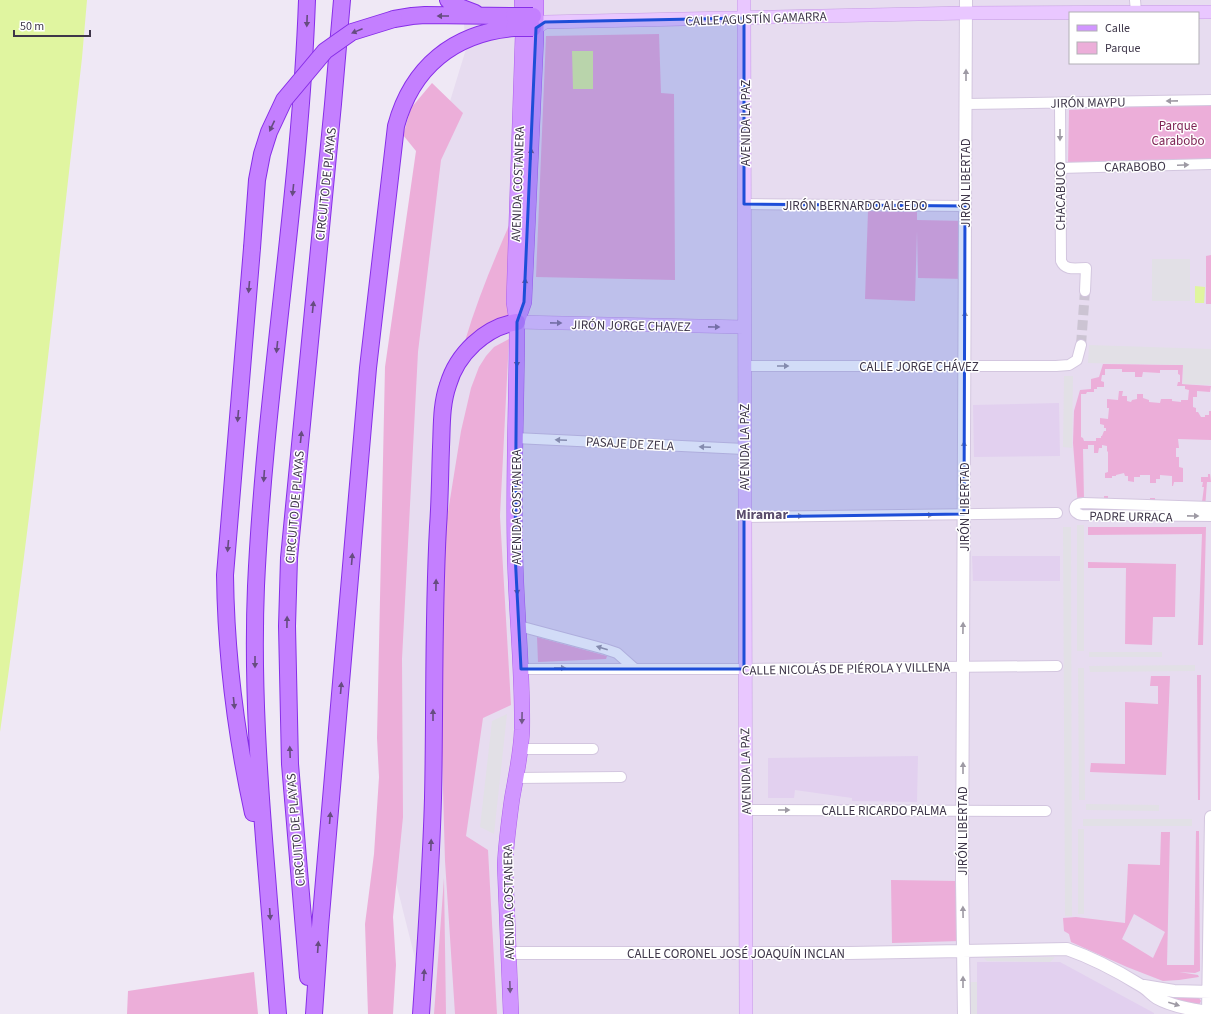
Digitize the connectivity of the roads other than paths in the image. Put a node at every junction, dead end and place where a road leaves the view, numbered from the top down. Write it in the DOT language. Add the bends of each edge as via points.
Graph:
graph roads {
  1 [pos="307,0"];
  2 [pos="342,0"];
  3 [pos="448,0"];
  4 [pos="522,0"];
  5 [pos="536,0"];
  6 [pos="744,0"];
  7 [pos="1136,6"];
  8 [pos="966,7"];
  9 [pos="1211,12"];
  10 [pos="482,15"];
  11 [pos="744,18"];
  12 [pos="514,22"];
  13 [pos="537,22"];
  14 [pos="1211,100"];
  15 [pos="1060,103"];
  16 [pos="966,104"];
  17 [pos="1211,164"];
  18 [pos="1060,168"];
  19 [pos="744,204"];
  20 [pos="965,206"];
  21 [pos="1085,292"];
  22 [pos="517,322"];
  23 [pos="744,327"];
  24 [pos="1081,345"];
  25 [pos="965,365"];
  26 [pos="744,366"];
  27 [pos="515,438"];
  28 [pos="744,449"];
  29 [pos="1211,507"];
  30 [pos="1057,513"];
  31 [pos="964,514"];
  32 [pos="744,516"];
  33 [pos="1211,516"];
  34 [pos="519,626"];
  35 [pos="1057,666"];
  36 [pos="963,667"];
  37 [pos="521,668"];
  38 [pos="635,669"];
  39 [pos="744,669"];
  40 [pos="521,749"];
  41 [pos="593,749"];
  42 [pos="621,777"];
  43 [pos="516,778"];
  44 [pos="745,810"];
  45 [pos="962,810"];
  46 [pos="1046,810"];
  47 [pos="1211,816"];
  48 [pos="267,875"];
  49 [pos="963,951"];
  50 [pos="509,953"];
  51 [pos="745,953"];
  52 [pos="1141,985"];
  53 [pos="1210,992"];
  54 [pos="1209,1012"];
  55 [pos="278,1014"];
  56 [pos="313,1014"];
  57 [pos="421,1014"];
  58 [pos="511,1014"];
  59 [pos="746,1014"];
  60 [pos="964,1014"];
  1 -- 48 [label="highway, one-way" via="298,136 256,584 255,678 260,794"];
  56 -- 2 [label="highway, CIRCUITO DE PLAYAS, one-way" via="290,764 287,619 289,558"];
  3 -- 10 [label="highway"];
  4 -- 22 [label="main road, AVENIDA COSTANERA" via="514,302"];
  5 -- 13 [label="main road"];
  6 -- 11 [label="main road, AVENIDA LA PAZ"];
  7 -- 8 [label="main road, CALLE AGUSTÍN GAMARRA"];
  7 -- 9 [label="main road, CALLE AGUSTÍN GAMARRA"];
  8 -- 11 [label="main road, CALLE AGUSTÍN GAMARRA"];
  16 -- 8 [label="street, JIRÓN LIBERTAD, one-way"];
  10 -- 12 [label="highway"];
  10 -- 48 [label="highway, one-way, bridge" via="418,15 394,19 352,32 326,51 284,100 262,154 257,180 225,575 234,708 244,773"];
  11 -- 13 [label="main road, CALLE AGUSTÍN GAMARRA"];
  11 -- 19 [label="main road, AVENIDA LA PAZ"];
  12 -- 13 [label="highway, bridge"];
  56 -- 12 [label="highway, one-way" via="368,368 396,126 409,92 422,72 441,55 456,44"];
  22 -- 13 [label="main road, one-way" via="524,302"];
  14 -- 15 [label="street, JIRÓN MAYPU, one-way"];
  15 -- 16 [label="street, JIRÓN MAYPU"];
  15 -- 18 [label="street, CHACABUCO, one-way"];
  16 -- 20 [label="street, JIRÓN LIBERTAD"];
  18 -- 17 [label="street, CARABOBO, one-way"];
  18 -- 21 [label="street, CHACABUCO" via="1061,261 1067,268 1086,268"];
  19 -- 20 [label="street, JIRÓN BERNARDO ALCEDO"];
  19 -- 23 [label="main road, AVENIDA LA PAZ"];
  25 -- 20 [label="street, JIRÓN LIBERTAD, one-way"];
  22 -- 23 [label="main road, JIRÓN JORGE CHAVEZ, one-way"];
  22 -- 27 [label="main road, AVENIDA COSTANERA, one-way"];
  57 -- 22 [label="highway, one-way" via="431,854 442,411 448,385 457,365 470,348 495,329"];
  23 -- 26 [label="main road, AVENIDA LA PAZ"];
  24 -- 25 [label="street, CALLE JORGE CHÁVEZ" via="1077,360 1064,366"];
  26 -- 25 [label="street, CALLE JORGE CHÁVEZ, one-way"];
  31 -- 25 [label="street, JIRÓN LIBERTAD, one-way"];
  26 -- 28 [label="main road, AVENIDA LA PAZ"];
  28 -- 27 [label="street, PASAJE DE ZELA, one-way"];
  27 -- 34 [label="main road, AVENIDA COSTANERA, one-way" via="515,553"];
  28 -- 32 [label="main road, AVENIDA LA PAZ"];
  29 -- 33 [label="street, PADRE URRACA, one-way" via="1079,503 1074,508 1078,515"];
  30 -- 31 [label="street"];
  32 -- 31 [label="street, one-way"];
  36 -- 31 [label="street, JIRÓN LIBERTAD, one-way"];
  32 -- 39 [label="main road, AVENIDA LA PAZ"];
  34 -- 37 [label="main road, AVENIDA COSTANERA"];
  38 -- 34 [label="street, one-way" via="617,654 605,649"];
  35 -- 36 [label="street, CALLE NICOLÁS DE PIÉROLA Y VILLENA"];
  36 -- 39 [label="street, CALLE NICOLÁS DE PIÉROLA Y VILLENA"];
  45 -- 36 [label="street, JIRÓN LIBERTAD, one-way"];
  37 -- 38 [label="street, CALLE NICOLÁS DE PIÉROLA Y VILLENA, one-way"];
  37 -- 40 [label="main road, AVENIDA COSTANERA, one-way"];
  38 -- 39 [label="street, CALLE NICOLÁS DE PIÉROLA Y VILLENA"];
  39 -- 44 [label="main road, AVENIDA LA PAZ"];
  40 -- 41 [label="street"];
  40 -- 43 [label="main road, AVENIDA COSTANERA"];
  42 -- 43 [label="street"];
  43 -- 50 [label="main road, AVENIDA COSTANERA" via="505,865"];
  44 -- 45 [label="street, CALLE RICARDO PALMA, one-way"];
  44 -- 51 [label="main road, AVENIDA LA PAZ"];
  45 -- 46 [label="street, CALLE RICARDO PALMA"];
  49 -- 45 [label="street, JIRÓN LIBERTAD, one-way"];
  47 -- 53 [label="street"];
  48 -- 55 [label="highway, one-way"];
  49 -- 51 [label="street, CALLE CORONEL JOSÉ JOAQUÍN INCLAN"];
  49 -- 52 [label="street, CALLE CORONEL JOSÉ JOAQUÍN INCLAN" via="1067,949"];
  60 -- 49 [label="street, JIRÓN LIBERTAD, one-way"];
  50 -- 51 [label="street, CALLE CORONEL JOSÉ JOAQUÍN INCLAN"];
  50 -- 58 [label="main road, AVENIDA COSTANERA, one-way"];
  51 -- 59 [label="main road, AVENIDA LA PAZ"];
  52 -- 53 [label="street" via="1174,991"];
  52 -- 54 [label="street, one-way" via="1168,1003"];
  53 -- 54 [label="street"];
}
